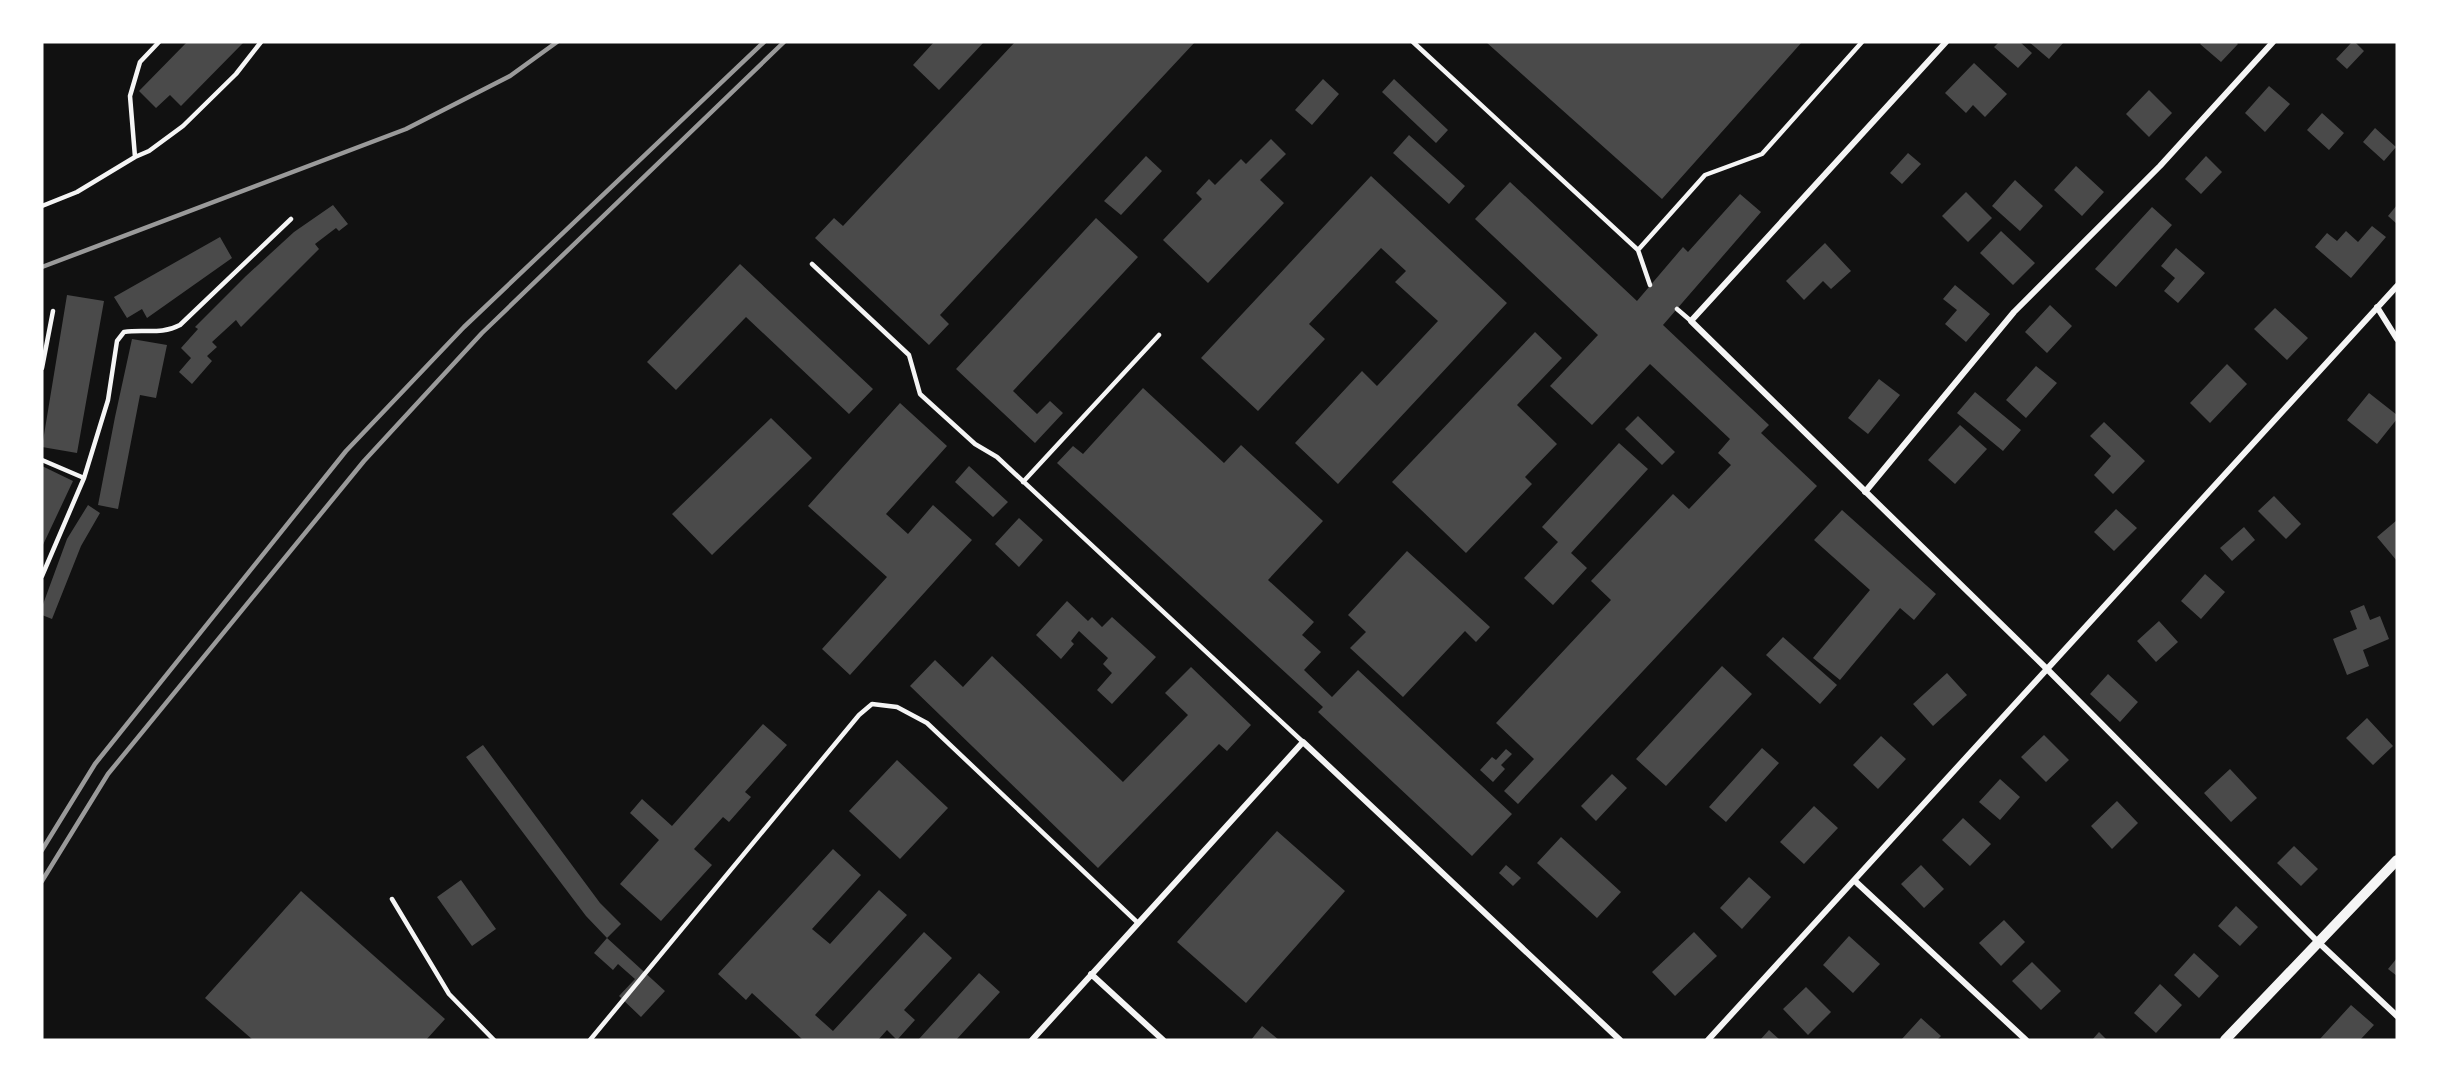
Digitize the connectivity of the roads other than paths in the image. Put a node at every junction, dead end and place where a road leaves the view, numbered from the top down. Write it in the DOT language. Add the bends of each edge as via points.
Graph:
graph roads {
  1 [pos="159,42"];
  2 [pos="261,42"];
  3 [pos="1413,42"];
  4 [pos="1862,42"];
  5 [pos="1946,42"];
  6 [pos="2273,42"];
  7 [pos="135,157"];
  8 [pos="42,206"];
  9 [pos="291,219"];
  10 [pos="1638,250"];
  11 [pos="812,264"];
  12 [pos="1650,285"];
  13 [pos="2397,286"];
  14 [pos="2377,307"];
  15 [pos="1677,309"];
  16 [pos="53,311"];
  17 [pos="1691,321"];
  18 [pos="1159,335"];
  19 [pos="2397,339"];
  20 [pos="42,368"];
  21 [pos="42,460"];
  22 [pos="84,478"];
  23 [pos="1023,482"];
  24 [pos="1865,492"];
  25 [pos="42,576"];
  26 [pos="2048,670"];
  27 [pos="1303,742"];
  28 [pos="2397,860"];
  29 [pos="1855,881"];
  30 [pos="392,899"];
  31 [pos="1138,923"];
  32 [pos="2318,941"];
  33 [pos="1091,974"];
  34 [pos="2397,1016"];
  35 [pos="494,1040"];
  36 [pos="590,1040"];
  37 [pos="1032,1040"];
  38 [pos="1163,1040"];
  39 [pos="1620,1040"];
  40 [pos="1708,1040"];
  41 [pos="2026,1040"];
  42 [pos="2225,1040"];
  1 -- 7 [label="lane" via="140,62 130,96"];
  2 -- 7 [label="lane" via="236,74 183,126"];
  3 -- 10 [label="lane"];
  4 -- 10 [label="lane" via="1762,154 1705,175"];
  5 -- 17 [label="street"];
  6 -- 24 [label="street" via="2160,166 2013,312"];
  7 -- 8 [label="lane" via="77,192"];
  9 -- 22 [label="lane" via="180,325 168,332 124,332 117,341 108,400"];
  10 -- 12 [label="lane"];
  11 -- 23 [label="lane" via="909,355 920,394"];
  13 -- 14 [label="street"];
  14 -- 19 [label="street"];
  14 -- 26 [label="street"];
  15 -- 17 [label="lane"];
  16 -- 20 [label="lane"];
  17 -- 24 [label="street"];
  18 -- 23 [label="lane"];
  21 -- 22 [label="lane"];
  22 -- 25 [label="lane"];
  23 -- 27 [label="lane"];
  24 -- 26 [label="street"];
  26 -- 29 [label="street"];
  26 -- 32 [label="street"];
  27 -- 31 [label="street"];
  27 -- 39 [label="street"];
  28 -- 32 [label="street"];
  29 -- 40 [label="street"];
  29 -- 41 [label="street"];
  30 -- 35 [label="lane" via="449,994"];
  31 -- 33 [label="street"];
  31 -- 36 [label="lane" via="927,723 897,707 872,704"];
  32 -- 34 [label="street"];
  32 -- 42 [label="street"];
  33 -- 37 [label="street"];
  33 -- 38 [label="street"];
}
